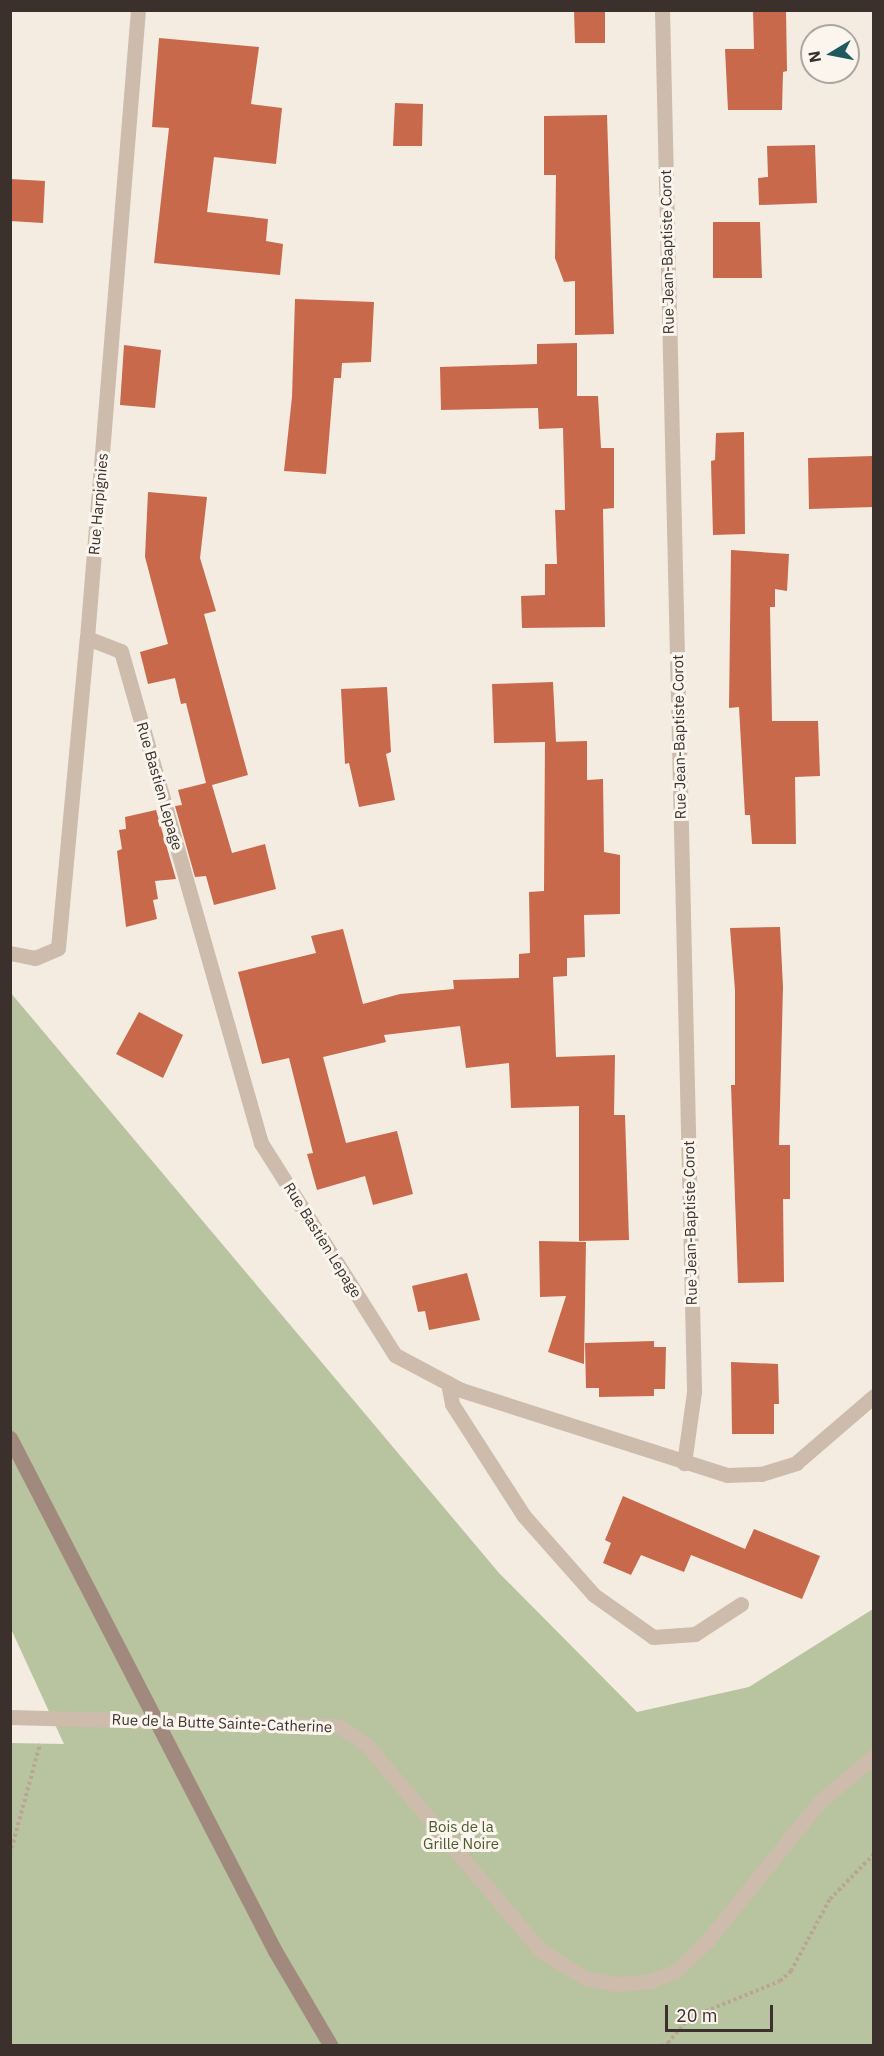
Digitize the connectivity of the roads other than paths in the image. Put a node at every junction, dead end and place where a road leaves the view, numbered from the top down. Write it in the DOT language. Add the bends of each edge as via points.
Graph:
graph roads {
  1 [pos="138,10"];
  2 [pos="662,10"];
  3 [pos="87,638"];
  4 [pos="10,953"];
  5 [pos="448,1383"];
  6 [pos="873,1396"];
  7 [pos="10,1437"];
  8 [pos="684,1463"];
  9 [pos="741,1604"];
  10 [pos="10,1717"];
  11 [pos="873,1756"];
  12 [pos="331,2046"];
  1 -- 3 [label="street, Rue Harpignies"];
  2 -- 8 [label="street, Rue Jean-Baptiste Corot" via="694,1392"];
  3 -- 4 [label="street, Rue Harpignies" via="58,948 35,958"];
  3 -- 5 [label="street, Rue Bastien Lepage" via="121,651 261,1143 395,1355"];
  5 -- 8 [label="street, Rue Bastien Lepage"];
  5 -- 9 [label="street" via="452,1404 525,1516 594,1595 653,1637 695,1634"];
  6 -- 8 [label="street, Rue Bastien Lepage" via="796,1463 761,1474 727,1475"];
  7 -- 12 [label="main road" via="275,1951"];
  10 -- 11 [label="street, Rue de la Butte Sainte-Catherine" via="339,1726 366,1744 541,1951 585,1978 616,1984 648,1982 676,1971 708,1940 818,1803"];
}
